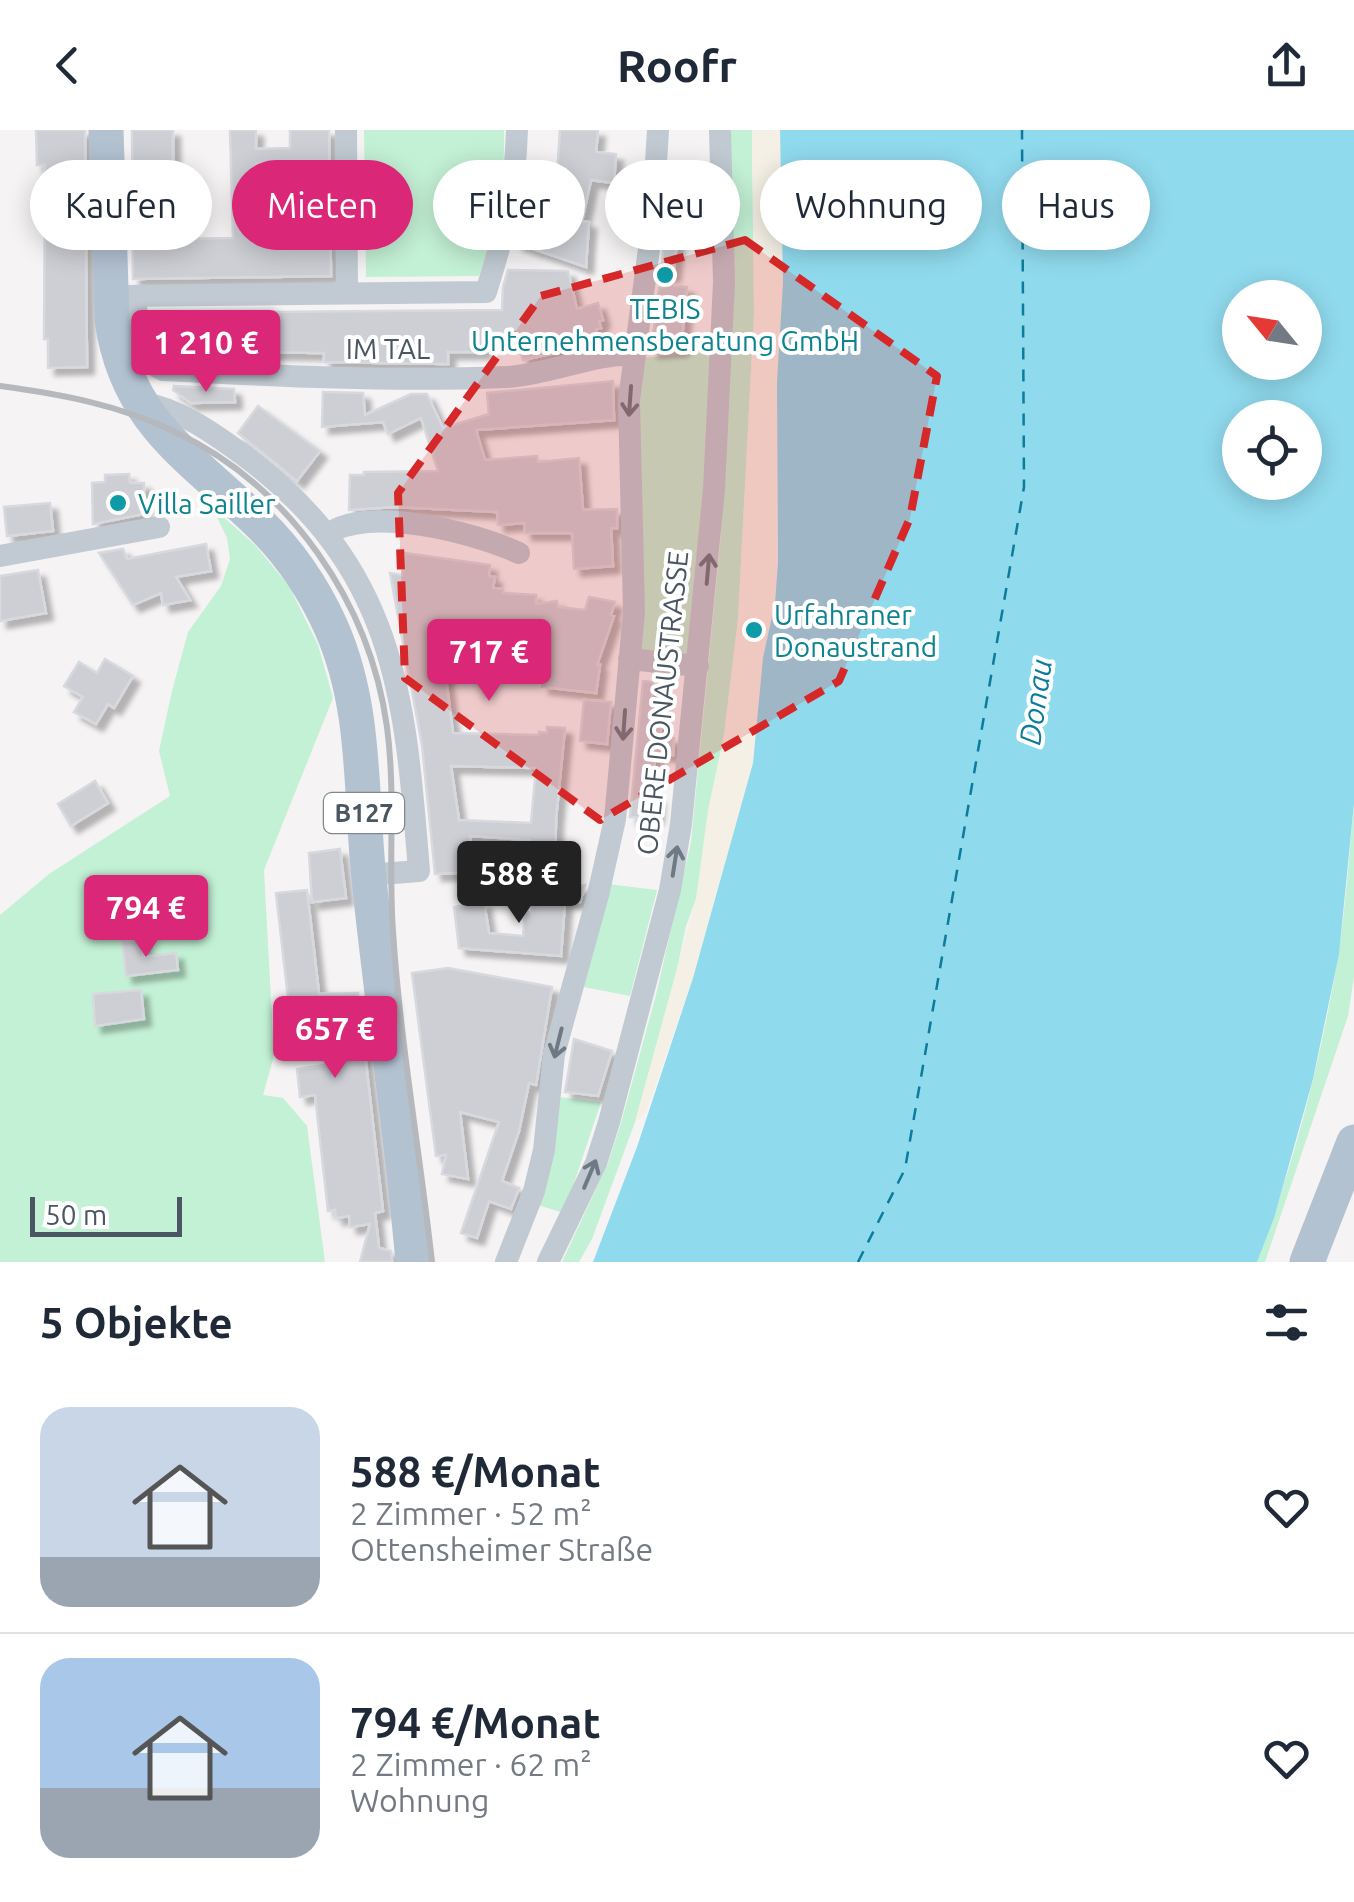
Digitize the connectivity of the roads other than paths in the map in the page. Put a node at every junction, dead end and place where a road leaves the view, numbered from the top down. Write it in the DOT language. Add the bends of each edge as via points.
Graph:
graph roads {
  1 [pos="106,130"];
  2 [pos="346,130"];
  3 [pos="516,130"];
  4 [pos="658,130"];
  5 [pos="720,130"];
  6 [pos="347,293"];
  7 [pos="123,296"];
  8 [pos="635,356"];
  9 [pos="138,403"];
  10 [pos="159,527"];
  11 [pos="327,534"];
  12 [pos="519,553"];
  13 [pos="0,556"];
  14 [pos="629,659"];
  15 [pos="698,666"];
  16 [pos="368,875"];
  17 [pos="1354,1142"];
  18 [pos="413,1262"];
  19 [pos="506,1262"];
  20 [pos="548,1262"];
  21 [pos="1307,1262"];
  1 -- 7 [label="main road, B127"];
  2 -- 6 [label="street"];
  3 -- 6 [label="street" via="515,184 486,292"];
  4 -- 8 [label="street"];
  15 -- 5 [label="street, OBERE DONAUSTRASSE, one-way" via="722,324"];
  6 -- 7 [label="street"];
  7 -- 8 [label="street, IM TAL" via="148,356 162,370 509,377"];
  7 -- 9 [label="main road, B127" via="115,346"];
  8 -- 14 [label="street, one-way" via="628,448 634,565"];
  9 -- 11 [label="street" via="178,414 229,444 290,493"];
  9 -- 16 [label="main road, B127" via="184,458 277,542 320,605 343,657 357,718"];
  10 -- 13 [label="street"];
  11 -- 12 [label="street" via="352,522 412,524"];
  11 -- 16 [label="street" via="379,622 410,757 419,871"];
  14 -- 15 [label="street"];
  14 -- 19 [label="street, one-way" via="614,819 554,1054 544,1150"];
  20 -- 15 [label="street, OBERE DONAUSTRASSE, one-way" via="596,1162 670,890"];
  16 -- 18 [label="main road, B127"];
  17 -- 21 [label="main road"];
}
